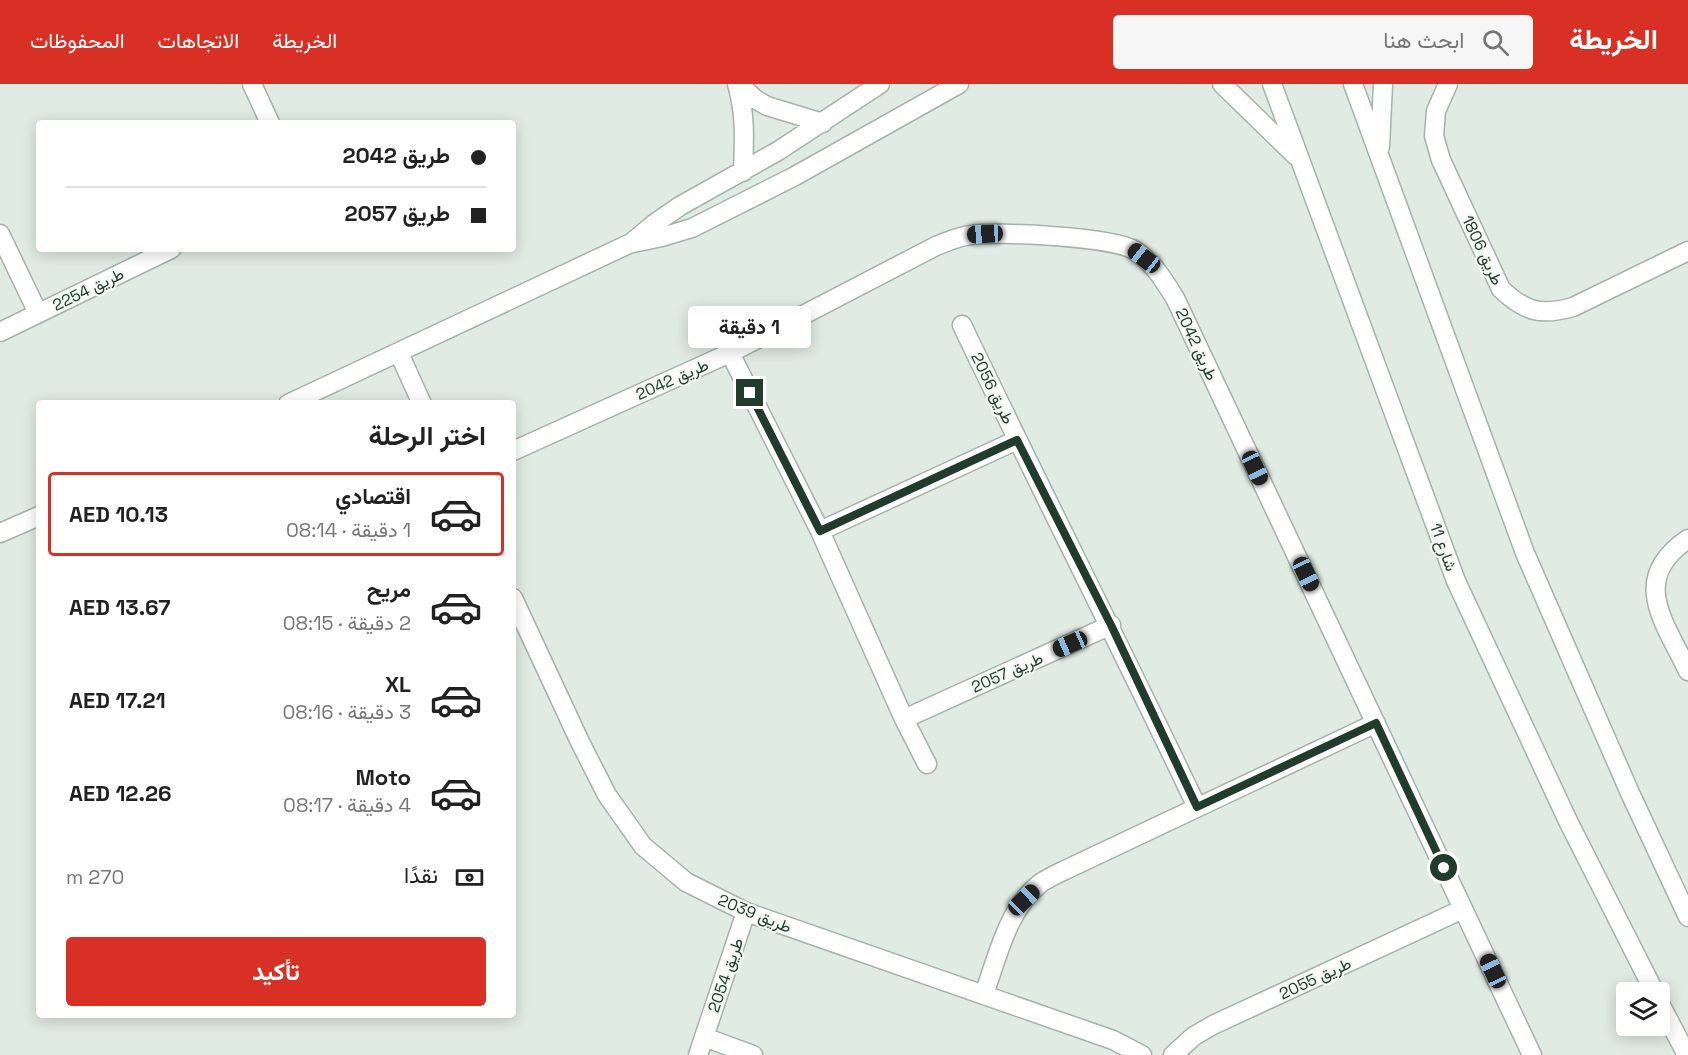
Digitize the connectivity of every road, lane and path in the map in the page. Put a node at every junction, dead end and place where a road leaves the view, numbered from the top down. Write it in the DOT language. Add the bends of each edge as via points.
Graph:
graph roads {
  1 [pos="252,84"];
  2 [pos="738,84"];
  3 [pos="880,84"];
  4 [pos="959,84"];
  5 [pos="1222,84"];
  6 [pos="1272,84"];
  7 [pos="1353,84"];
  8 [pos="1383,84"];
  9 [pos="1448,84"];
  10 [pos="269,120"];
  11 [pos="823,123"];
  12 [pos="1380,154"];
  13 [pos="1299,160"];
  14 [pos="743,172"];
  15 [pos="0,234"];
  16 [pos="631,243"];
  17 [pos="1688,250"];
  18 [pos="165,252"];
  19 [pos="38,313"];
  20 [pos="962,325"];
  21 [pos="0,332"];
  22 [pos="399,353"];
  23 [pos="730,353"];
  24 [pos="297,400"];
  25 [pos="420,400"];
  26 [pos="1017,440"];
  27 [pos="516,451"];
  28 [pos="36,517"];
  29 [pos="820,531"];
  30 [pos="0,533"];
  31 [pos="1688,538"];
  32 [pos="516,604"];
  33 [pos="1111,625"];
  34 [pos="1688,671"];
  35 [pos="904,719"];
  36 [pos="1376,723"];
  37 [pos="927,764"];
  38 [pos="1197,807"];
  39 [pos="1463,909"];
  40 [pos="746,912"];
  41 [pos="1688,917"];
  42 [pos="1648,982"];
  43 [pos="984,994"];
  44 [pos="1670,1023"];
  45 [pos="704,1037"];
  46 [pos="698,1055"];
  47 [pos="753,1055"];
  48 [pos="1142,1055"];
  49 [pos="1173,1055"];
  50 [pos="1532,1055"];
  51 [pos="1687,1055"];
  1 -- 10 [label="street"];
  2 -- 11 [label="street" via="767,106"];
  2 -- 14 [label="street" via="744,122"];
  3 -- 11 [label="street"];
  4 -- 16 [label="street" via="795,176 692,228"];
  5 -- 13 [label="street"];
  6 -- 13 [label="street, شارع 11"];
  7 -- 12 [label="street"];
  8 -- 12 [label="street"];
  9 -- 17 [label="street, طريق 1806" via="1436,111 1434,136 1441,160 1501,289 1515,303 1534,311 1554,312 1573,307"];
  11 -- 14 [label="street"];
  12 -- 41 [label="street" via="1525,553"];
  13 -- 42 [label="street, شارع 11" via="1456,581"];
  14 -- 16 [label="street" via="680,206"];
  15 -- 19 [label="street, طريق 2254"];
  16 -- 22 [label="street"];
  18 -- 19 [label="street, طريق 2254"];
  19 -- 21 [label="street, طريق 2254"];
  20 -- 26 [label="street, طريق 2056"];
  22 -- 24 [label="street"];
  22 -- 25 [label="street"];
  23 -- 27 [label="street, طريق 2042"];
  23 -- 29 [label="street"];
  23 -- 36 [label="street, طريق 2042" via="936,246 969,235 1000,233 1108,241 1132,249 1155,267 1175,298"];
  26 -- 29 [label="street"];
  26 -- 33 [label="street, طريق 2056"];
  28 -- 30 [label="street"];
  29 -- 35 [label="street"];
  31 -- 34 [label="street" via="1660,566 1655,585 1656,604"];
  32 -- 40 [label="street, طريق 2039" via="607,795 643,846 686,882"];
  33 -- 35 [label="street, طريق 2057"];
  33 -- 38 [label="street, طريق 2056"];
  35 -- 37 [label="street"];
  36 -- 38 [label="street"];
  36 -- 39 [label="street, طريق 2042"];
  38 -- 43 [label="street" via="1042,883 1011,920"];
  39 -- 49 [label="street, طريق 2055" via="1213,1025"];
  39 -- 50 [label="street, طريق 2042"];
  40 -- 43 [label="street, طريق 2039"];
  40 -- 45 [label="street, طريق 2054"];
  43 -- 48 [label="street, طريق 2039" via="1113,1040"];
  44 -- 51 [label="street"];
  45 -- 46 [label="street, طريق 2054"];
  45 -- 47 [label="street"];
}
